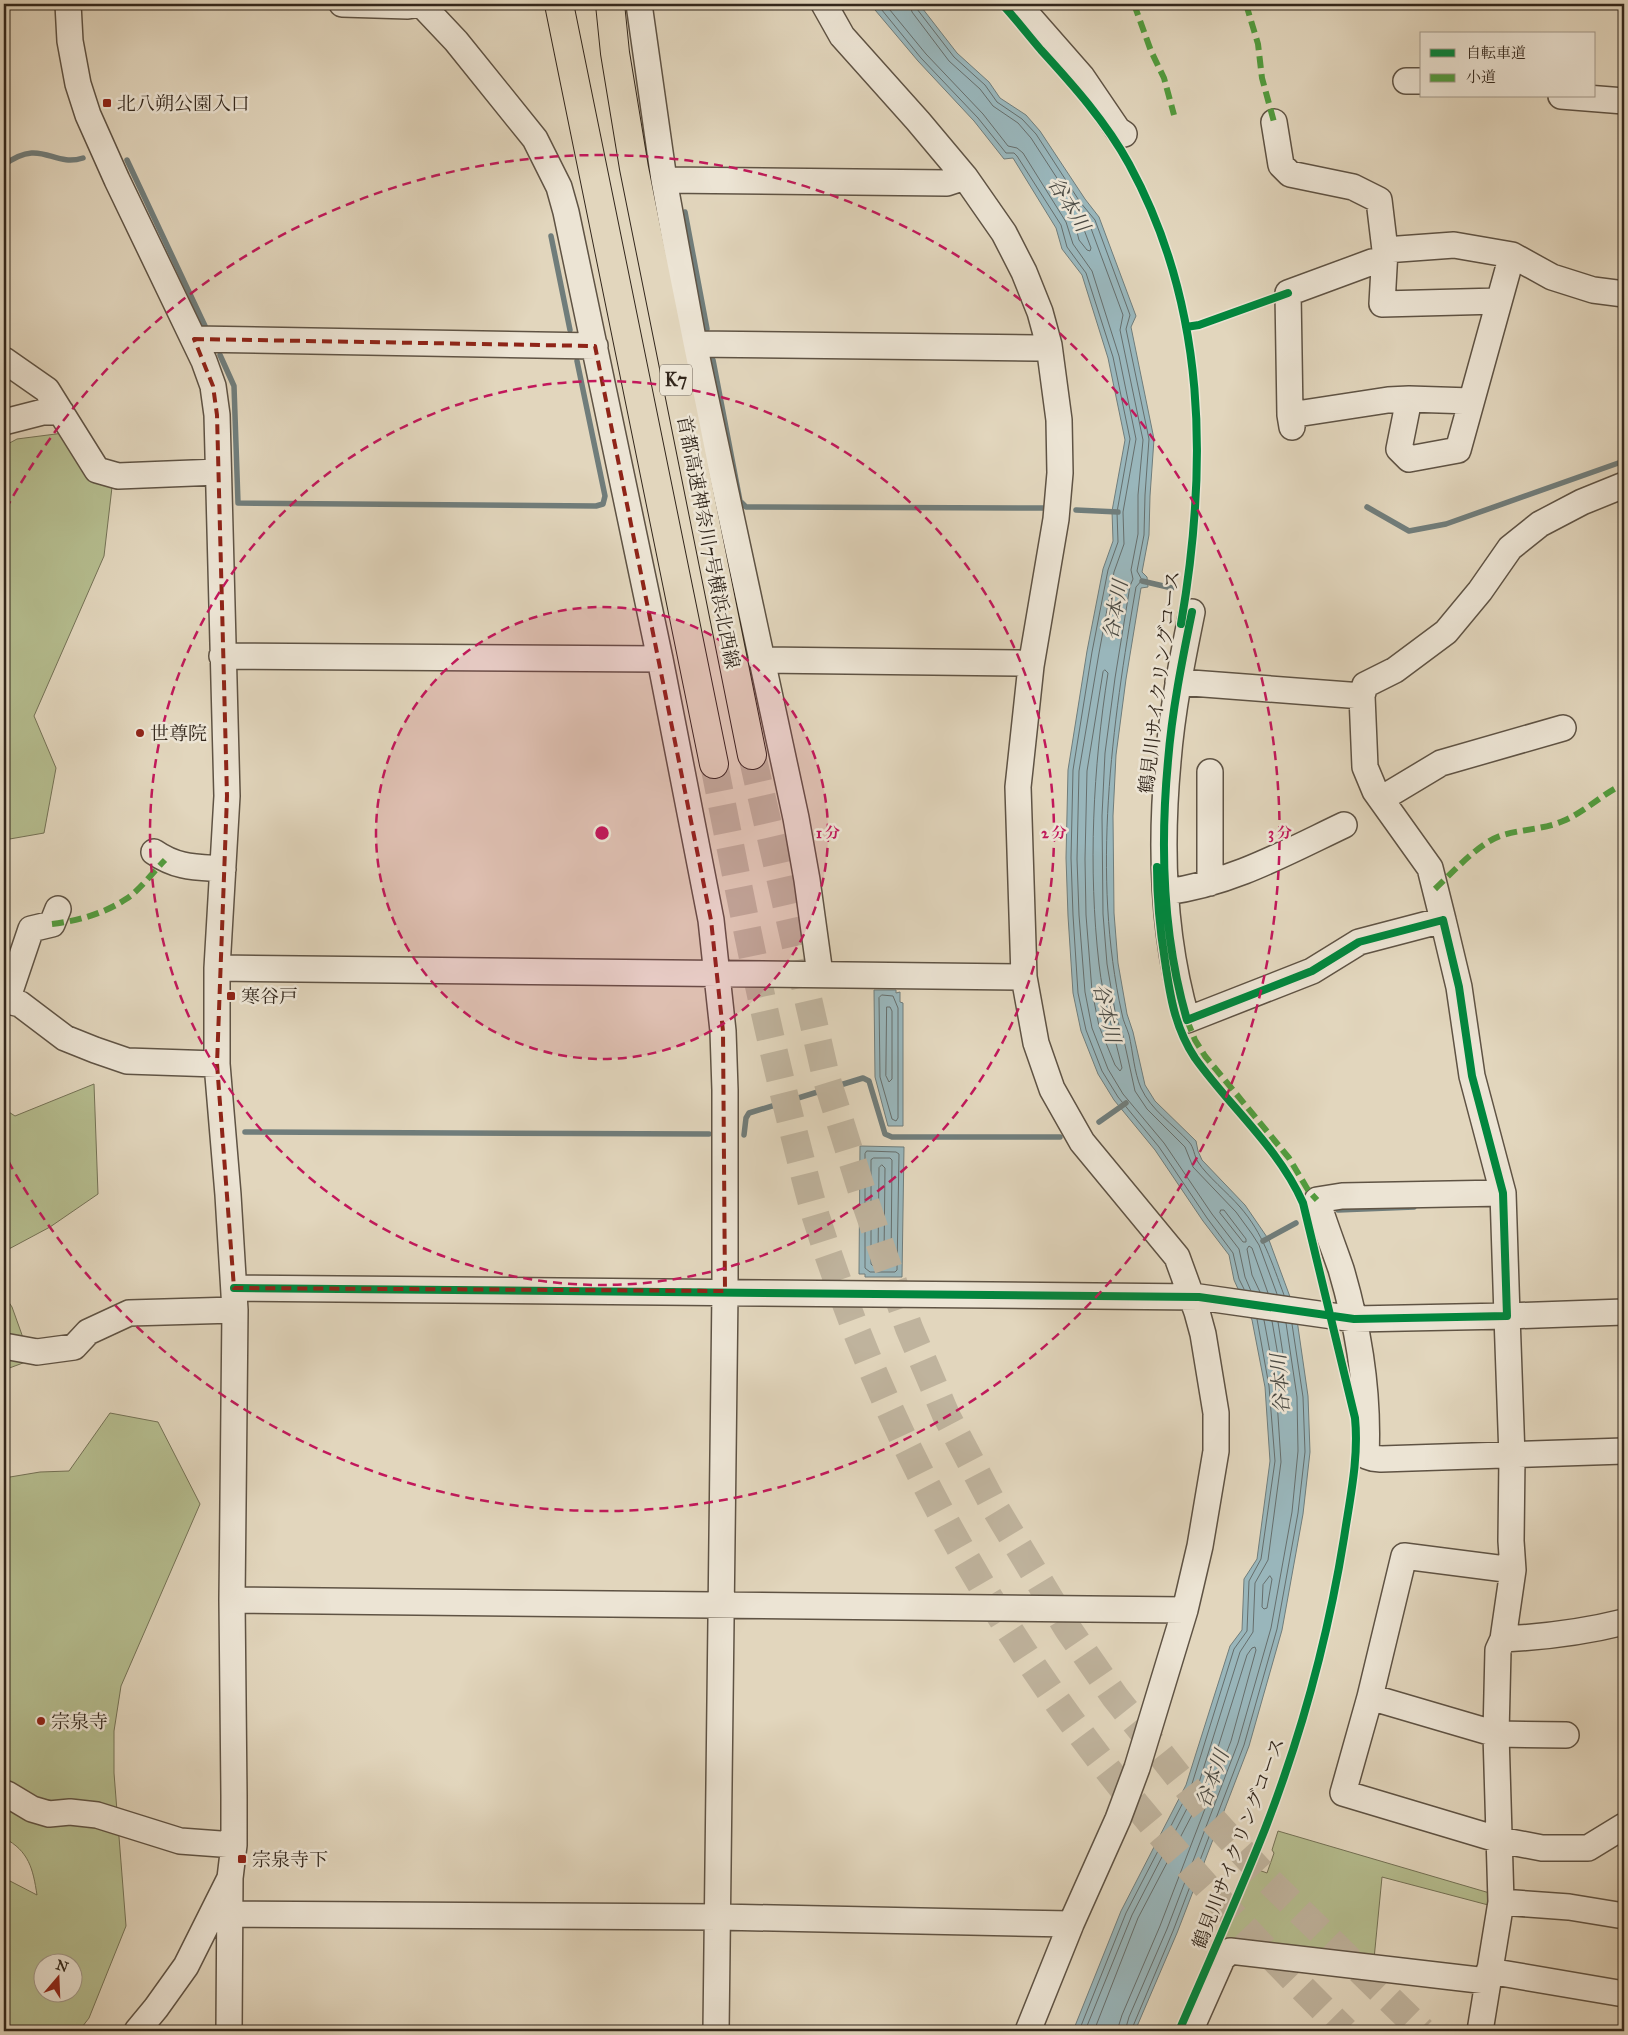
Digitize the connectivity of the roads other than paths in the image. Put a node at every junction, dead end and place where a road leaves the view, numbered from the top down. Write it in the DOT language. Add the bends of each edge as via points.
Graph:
graph roads {
  1 [pos="68,4"];
  2 [pos="342,4"];
  3 [pos="421,4"];
  4 [pos="559,4"];
  5 [pos="578,4"];
  6 [pos="610,4"];
  7 [pos="639,4"];
  8 [pos="824,4"];
  9 [pos="1018,4"];
  10 [pos="1586,98"];
  11 [pos="1624,101"];
  12 [pos="1274,122"];
  13 [pos="1124,134"];
  14 [pos="594,177"];
  15 [pos="965,177"];
  16 [pos="664,180"];
  17 [pos="1512,255"];
  18 [pos="1384,256"];
  19 [pos="1624,294"];
  20 [pos="1499,301"];
  21 [pos="194,339"];
  22 [pos="694,344"];
  23 [pos="594,346"];
  24 [pos="1049,346"];
  25 [pos="4,360"];
  26 [pos="1409,399"];
  27 [pos="1471,401"];
  28 [pos="61,412"];
  29 [pos="4,422"];
  30 [pos="218,472"];
  31 [pos="1624,485"];
  32 [pos="1192,612"];
  33 [pos="222,656"];
  34 [pos="660,659"];
  35 [pos="761,660"];
  36 [pos="1031,666"];
  37 [pos="1178,682"];
  38 [pos="1362,696"];
  39 [pos="1563,728"];
  40 [pos="752,754"];
  41 [pos="714,764"];
  42 [pos="1210,772"];
  43 [pos="1381,800"];
  44 [pos="1344,825"];
  45 [pos="154,852"];
  46 [pos="223,869"];
  47 [pos="1210,883"];
  48 [pos="1166,892"];
  49 [pos="58,909"];
  50 [pos="1443,920"];
  51 [pos="217,968"];
  52 [pos="717,973"];
  53 [pos="820,974"];
  54 [pos="1024,977"];
  55 [pos="5,1000"];
  56 [pos="217,1064"];
  57 [pos="1504,1193"];
  58 [pos="725,1291"];
  59 [pos="1196,1297"];
  60 [pos="235,1299"];
  61 [pos="1624,1312"];
  62 [pos="1507,1316"];
  63 [pos="1348,1318"];
  64 [pos="4,1346"];
  65 [pos="1624,1451"];
  66 [pos="1512,1453"];
  67 [pos="1513,1570"];
  68 [pos="232,1600"];
  69 [pos="721,1605"];
  70 [pos="1185,1610"];
  71 [pos="1624,1622"];
  72 [pos="1503,1640"];
  73 [pos="1370,1697"];
  74 [pos="1496,1734"];
  75 [pos="1566,1736"];
  76 [pos="4,1797"];
  77 [pos="1624,1826"];
  78 [pos="1500,1840"];
  79 [pos="234,1845"];
  80 [pos="230,1878"];
  81 [pos="1501,1902"];
  82 [pos="231,1914"];
  83 [pos="1624,1916"];
  84 [pos="719,1917"];
  85 [pos="1071,1924"];
  86 [pos="1488,1976"];
  87 [pos="1624,1994"];
  88 [pos="136,2031"];
  89 [pos="229,2031"];
  90 [pos="716,2031"];
  91 [pos="1028,2031"];
  92 [pos="1190,2031"];
  93 [pos="1480,2031"];
  1 -- 21 [label="street" via="70,41 88,115"];
  2 -- 3 [label="street"];
  3 -- 23 [label="street" via="497,90 547,160 566,212"];
  4 -- 14 [label="highway"];
  5 -- 14 [label="highway, K7"];
  6 -- 40 [label="highway, 首都高速神奈川7号横浜北西線 / K7" via="634,168"];
  7 -- 16 [label="street"];
  8 -- 15 [label="street" via="846,42"];
  9 -- 13 [label="street" via="1082,77"];
  10 -- 11 [label="street"];
  12 -- 18 [label="street" via="1281,165 1285,171 1353,187 1379,200"];
  14 -- 41 [label="highway, 首都高速神奈川7号横浜北西線 / K7"];
  15 -- 16 [label="street" via="946,183"];
  15 -- 24 [label="street" via="1008,240 1024,272"];
  16 -- 22 [label="street"];
  17 -- 18 [label="street" via="1454,245"];
  17 -- 19 [label="street" via="1552,277 1593,290"];
  17 -- 20 [label="street"];
  18 -- 20 [label="street" via="1382,304"];
  18 -- 26 [label="street" via="1288,293 1291,421"];
  20 -- 27 [label="street"];
  21 -- 23 [label="street"];
  21 -- 30 [label="street" via="213,386"];
  22 -- 24 [label="street"];
  22 -- 35 [label="street"];
  23 -- 34 [label="street"];
  24 -- 36 [label="street" via="1060,420 1060,473 1056,519"];
  25 -- 28 [label="street" via="47,390"];
  26 -- 27 [label="street"];
  26 -- 27 [label="street" via="1399,449 1409,459 1458,450"];
  28 -- 29 [label="street" via="43,412"];
  28 -- 30 [label="street" via="97,470 118,476"];
  30 -- 33 [label="street"];
  31 -- 38 [label="street" via="1540,524 1510,548 1446,632 1395,670 1365,685"];
  32 -- 37 [label="street"];
  33 -- 34 [label="street"];
  33 -- 46 [label="street" via="227,796"];
  34 -- 52 [label="street" via="711,920"];
  35 -- 36 [label="street" via="1018,663"];
  35 -- 53 [label="street" via="796,818"];
  36 -- 54 [label="street" via="1018,788"];
  37 -- 38 [label="street"];
  37 -- 48 [label="street" via="1168,762"];
  38 -- 43 [label="street" via="1365,767"];
  39 -- 43 [label="street" via="1441,763"];
  42 -- 47 [label="street"];
  43 -- 50 [label="street" via="1430,868"];
  44 -- 47 [label="street" via="1252,868"];
  45 -- 46 [label="street" via="180,866"];
  46 -- 51 [label="street"];
  47 -- 48 [label="street"];
  48 -- 50 [label="street" via="1168,929 1179,994 1187,1020 1312,971 1359,942"];
  49 -- 55 [label="street" via="52,924 31,929"];
  50 -- 57 [label="street" via="1459,987 1472,1076"];
  51 -- 52 [label="street"];
  51 -- 56 [label="street"];
  52 -- 53 [label="street"];
  52 -- 58 [label="street" via="725,1090"];
  53 -- 54 [label="street"];
  54 -- 59 [label="street" via="1036,1044 1052,1089 1082,1142 1177,1257"];
  55 -- 56 [label="street" via="20,1004 66,1038 127,1061"];
  56 -- 60 [label="street"];
  57 -- 62 [label="street"];
  57 -- 63 [label="street" via="1342,1196 1316,1200 1341,1270"];
  58 -- 59 [label="street"];
  58 -- 60 [label="street"];
  58 -- 69 [label="street"];
  59 -- 63 [label="street"];
  59 -- 70 [label="street" via="1212,1378 1216,1451"];
  60 -- 64 [label="street" via="129,1313 88,1332 74,1347 37,1352"];
  60 -- 68 [label="street"];
  61 -- 62 [label="street"];
  62 -- 63 [label="street"];
  62 -- 66 [label="street"];
  63 -- 66 [label="street" via="1367,1397 1366,1456 1380,1459"];
  65 -- 66 [label="street"];
  66 -- 67 [label="street"];
  67 -- 72 [label="street"];
  67 -- 73 [label="street" via="1404,1556"];
  68 -- 69 [label="street"];
  68 -- 79 [label="street"];
  69 -- 70 [label="street"];
  69 -- 84 [label="street"];
  70 -- 85 [label="street" via="1137,1768"];
  71 -- 72 [label="street" via="1589,1631"];
  72 -- 74 [label="street" via="1498,1650"];
  73 -- 74 [label="street"];
  73 -- 78 [label="street" via="1343,1793"];
  74 -- 75 [label="street"];
  74 -- 78 [label="street"];
  76 -- 79 [label="street" via="7,1794 32,1809 49,1814 97,1815 180,1840"];
  77 -- 78 [label="street" via="1588,1848 1542,1848"];
  78 -- 81 [label="street"];
  79 -- 80 [label="street"];
  80 -- 82 [label="street"];
  80 -- 88 [label="street" via="186,1966"];
  81 -- 83 [label="street" via="1568,1907"];
  81 -- 86 [label="street"];
  82 -- 84 [label="street"];
  82 -- 89 [label="street"];
  84 -- 85 [label="street"];
  84 -- 90 [label="street"];
  85 -- 91 [label="street"];
  86 -- 87 [label="street"];
  86 -- 92 [label="street" via="1230,1951 1222,1959"];
  86 -- 93 [label="street"];
}
